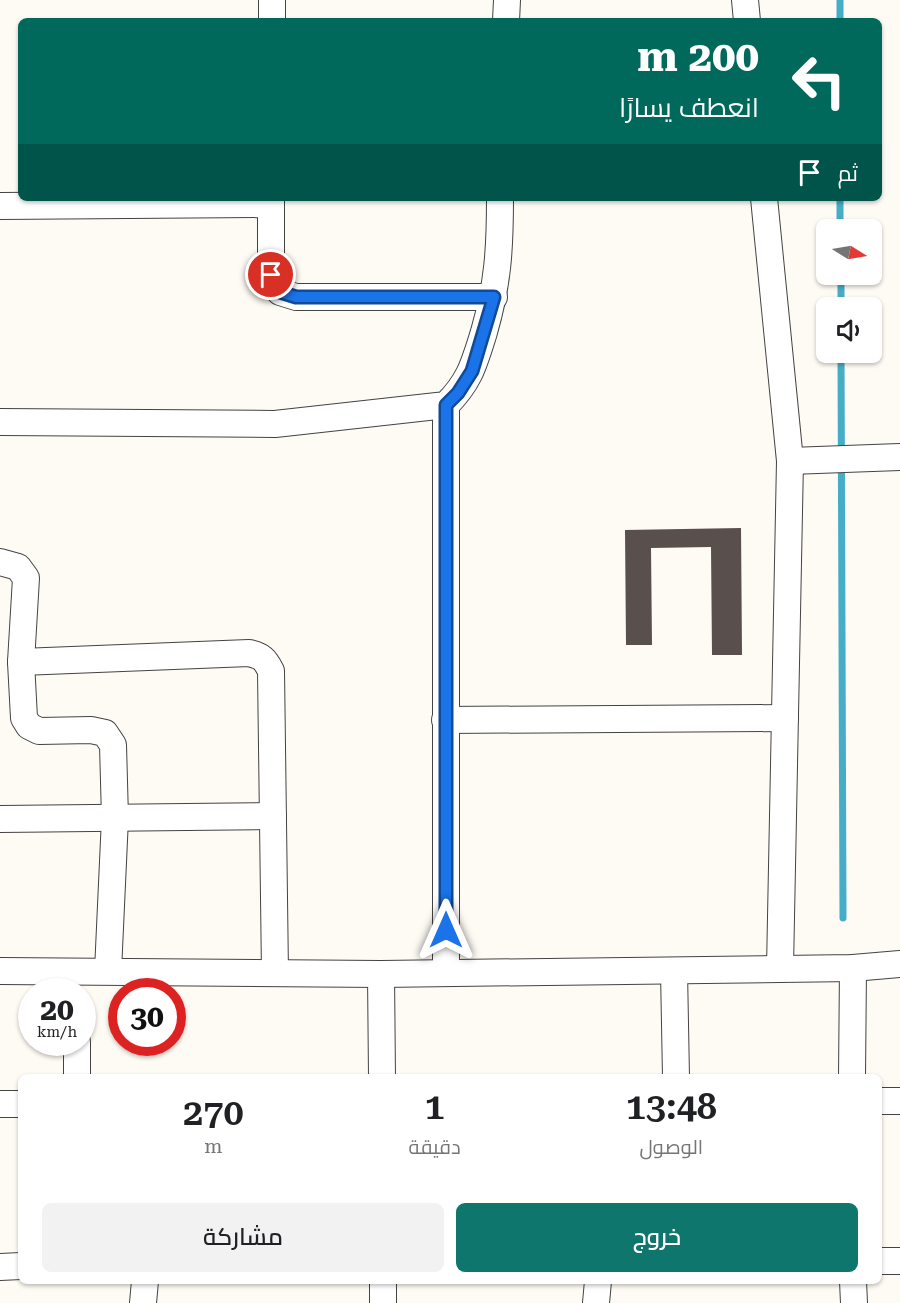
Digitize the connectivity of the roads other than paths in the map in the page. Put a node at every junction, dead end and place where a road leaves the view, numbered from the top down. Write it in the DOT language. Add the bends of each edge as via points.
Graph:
graph roads {
  1 [pos="272,0"];
  2 [pos="507,0"];
  3 [pos="744,0"];
  4 [pos="272,18"];
  5 [pos="506,18"];
  6 [pos="747,18"];
  7 [pos="271,201"];
  8 [pos="500,201"];
  9 [pos="764,201"];
  10 [pos="0,206"];
  11 [pos="494,297"];
  12 [pos="446,405"];
  13 [pos="0,422"];
  14 [pos="900,457"];
  15 [pos="789,461"];
  16 [pos="0,562"];
  17 [pos="21,662"];
  18 [pos="785,718"];
  19 [pos="445,720"];
  20 [pos="273,816"];
  21 [pos="115,818"];
  22 [pos="0,819"];
  23 [pos="900,964"];
  24 [pos="780,968"];
  25 [pos="853,968"];
  26 [pos="0,971"];
  27 [pos="108,971"];
  28 [pos="674,971"];
  29 [pos="275,973"];
  30 [pos="446,973"];
  31 [pos="381,974"];
  32 [pos="53,978"];
  33 [pos="86,978"];
  34 [pos="77,1056"];
  35 [pos="77,1074"];
  36 [pos="382,1074"];
  37 [pos="676,1074"];
  38 [pos="852,1074"];
  39 [pos="882,1101"];
  40 [pos="900,1101"];
  41 [pos="0,1104"];
  42 [pos="18,1104"];
  43 [pos="900,1261"];
  44 [pos="882,1262"];
  45 [pos="18,1266"];
  46 [pos="0,1267"];
  47 [pos="145,1284"];
  48 [pos="383,1284"];
  49 [pos="598,1284"];
  50 [pos="853,1284"];
  51 [pos="143,1303"];
  52 [pos="383,1303"];
  53 [pos="596,1303"];
  54 [pos="854,1303"];
  1 -- 4 [label="street"];
  2 -- 5 [label="street"];
  3 -- 6 [label="street"];
  7 -- 10 [label="street"];
  7 -- 11 [label="street" via="271,275 280,292 296,297"];
  8 -- 11 [label="street" via="500,253"];
  9 -- 15 [label="street"];
  11 -- 12 [label="street" via="472,371"];
  12 -- 13 [label="street" via="275,424"];
  12 -- 19 [label="street"];
  14 -- 15 [label="street"];
  15 -- 18 [label="street"];
  16 -- 17 [label="street" via="18,567 26,578"];
  17 -- 20 [label="street" via="259,655 271,671"];
  17 -- 21 [label="street" via="24,718 29,726 39,731 105,733 113,745"];
  18 -- 19 [label="street"];
  18 -- 24 [label="street"];
  19 -- 30 [label="street"];
  20 -- 21 [label="street"];
  20 -- 29 [label="street"];
  21 -- 22 [label="street"];
  21 -- 27 [label="street"];
  23 -- 25 [label="street"];
  24 -- 25 [label="street"];
  24 -- 28 [label="street"];
  25 -- 38 [label="street"];
  26 -- 32 [label="street"];
  27 -- 29 [label="street"];
  27 -- 33 [label="street"];
  28 -- 30 [label="street"];
  28 -- 37 [label="street"];
  29 -- 31 [label="street"];
  30 -- 31 [label="street"];
  31 -- 36 [label="street"];
  34 -- 35 [label="street"];
  39 -- 40 [label="street"];
  41 -- 42 [label="street"];
  43 -- 44 [label="street"];
  45 -- 46 [label="street"];
  47 -- 51 [label="street"];
  48 -- 52 [label="street"];
  49 -- 53 [label="street"];
  50 -- 54 [label="street"];
}
